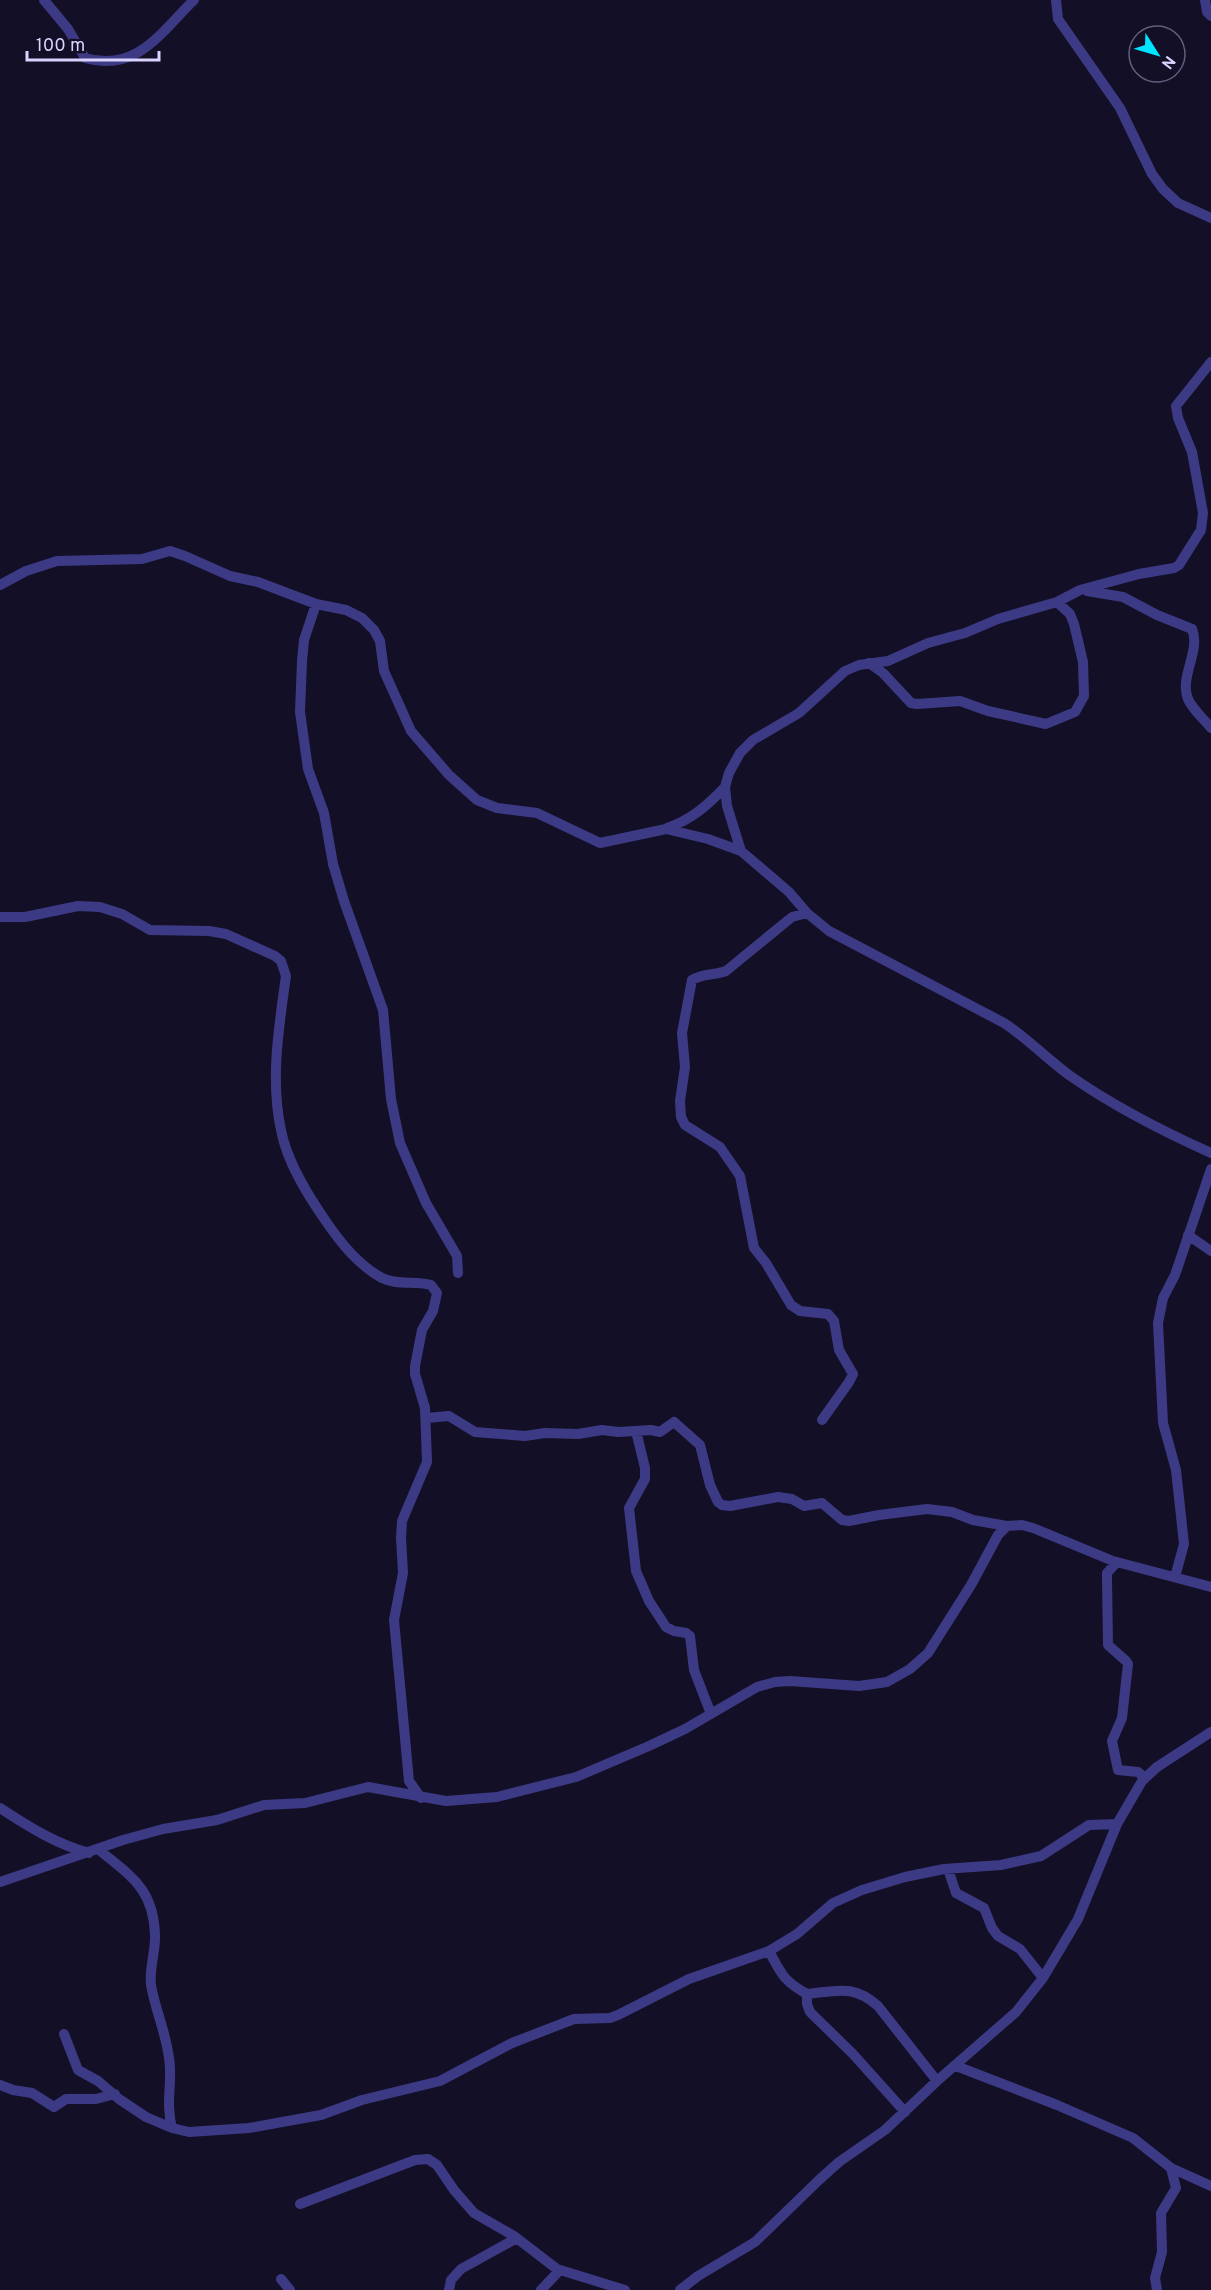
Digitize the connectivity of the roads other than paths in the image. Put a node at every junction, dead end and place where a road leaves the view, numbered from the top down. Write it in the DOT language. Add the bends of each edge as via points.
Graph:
graph roads {
  1 [pos="44,0"];
  2 [pos="194,0"];
  3 [pos="1056,0"];
  4 [pos="1205,0"];
  5 [pos="1211,16"];
  6 [pos="1211,218"];
  7 [pos="1211,362"];
  8 [pos="0,585"];
  9 [pos="1080,590"];
  10 [pos="1057,602"];
  11 [pos="316,604"];
  12 [pos="869,663"];
  13 [pos="1211,728"];
  14 [pos="725,788"];
  15 [pos="666,829"];
  16 [pos="741,851"];
  17 [pos="807,913"];
  18 [pos="0,917"];
  19 [pos="1211,1153"];
  20 [pos="1211,1169"];
  21 [pos="1188,1234"];
  22 [pos="1211,1251"];
  23 [pos="458,1273"];
  24 [pos="426,1418"];
  25 [pos="822,1420"];
  26 [pos="636,1431"];
  27 [pos="1007,1526"];
  28 [pos="1117,1562"];
  29 [pos="1175,1577"];
  30 [pos="1211,1587"];
  31 [pos="711,1714"];
  32 [pos="1210,1735"];
  33 [pos="1145,1778"];
  34 [pos="421,1798"];
  35 [pos="0,1808"];
  36 [pos="1117,1824"];
  37 [pos="94,1851"];
  38 [pos="948,1869"];
  39 [pos="0,1882"];
  40 [pos="769,1950"];
  41 [pos="1043,1978"];
  42 [pos="807,1994"];
  43 [pos="64,2034"];
  44 [pos="956,2066"];
  45 [pos="937,2081"];
  46 [pos="0,2085"];
  47 [pos="115,2094"];
  48 [pos="905,2112"];
  49 [pos="172,2128"];
  50 [pos="1171,2168"];
  51 [pos="1211,2186"];
  52 [pos="300,2204"];
  53 [pos="517,2238"];
  54 [pos="560,2270"];
  55 [pos="280,2279"];
  56 [pos="290,2290"];
  57 [pos="449,2290"];
  58 [pos="541,2290"];
  59 [pos="625,2290"];
  60 [pos="680,2290"];
  61 [pos="1157,2290"];
  1 -- 2 [label="street" via="85,58 101,63 119,62 140,52"];
  3 -- 6 [label="street" via="1058,19 1120,108 1152,174 1178,203"];
  4 -- 5 [label="street"];
  7 -- 9 [label="street" via="1176,406 1192,452 1203,513 1203,525 1192,546 1174,568"];
  8 -- 11 [label="street" via="57,561 142,559 170,551 230,576"];
  9 -- 10 [label="street"];
  9 -- 13 [label="street" via="1123,597 1192,629 1194,643 1186,689 1188,699"];
  10 -- 12 [label="street" via="928,643 888,661"];
  10 -- 12 [label="street" via="1074,624 1083,662 1084,696 1075,712 1054,722 1046,724 960,701 911,703"];
  11 -- 15 [label="street" via="346,610 374,630 380,641 384,672 411,731 477,800 497,808 537,813 600,843"];
  11 -- 23 [label="street" via="304,640 302,662 300,712 308,769 324,813 344,901 383,1010 391,1099 400,1143 426,1203 457,1256"];
  12 -- 14 [label="street" via="845,671 799,713 753,740 740,753"];
  14 -- 15 [label="street" via="681,824"];
  14 -- 16 [label="street"];
  15 -- 16 [label="street"];
  16 -- 17 [label="street"];
  17 -- 19 [label="street" via="853,945 1004,1023 1069,1074 1131,1113"];
  17 -- 25 [label="street" via="792,918 726,971 692,980 682,1033 685,1067 680,1101 685,1125 720,1146 740,1176 754,1248 790,1305 800,1311 828,1314 834,1321 839,1350 853,1374"];
  18 -- 24 [label="street" via="25,917 78,906 100,907 150,930 209,930 226,934 281,961 286,976 276,1061 281,1131 310,1196 334,1234 353,1254 390,1281 424,1283 435,1288 436,1301 422,1330 415,1365"];
  20 -- 21 [label="street"];
  21 -- 22 [label="street"];
  21 -- 29 [label="street" via="1160,1307 1158,1330 1163,1423 1174,1462 1184,1544"];
  24 -- 26 [label="street" via="449,1416 475,1431 525,1436"];
  24 -- 34 [label="street" via="427,1462 402,1521 403,1573 394,1620 408,1774"];
  26 -- 27 [label="street" via="662,1431 673,1422 682,1427 700,1445 710,1485 722,1505 787,1497 804,1506 822,1503 842,1520 849,1521 927,1509"];
  26 -- 31 [label="street" via="645,1483 629,1508 636,1571 666,1627 690,1636 696,1677"];
  27 -- 28 [label="street" via="1033,1528"];
  27 -- 31 [label="street" via="928,1653 910,1669 872,1686 775,1682 757,1687"];
  28 -- 29 [label="street"];
  28 -- 33 [label="street" via="1107,1573 1108,1643 1128,1664 1122,1718 1112,1747 1118,1770 1138,1772"];
  29 -- 30 [label="street"];
  31 -- 34 [label="street" via="685,1730 576,1777 497,1797 459,1802"];
  32 -- 33 [label="street"];
  33 -- 36 [label="street"];
  34 -- 37 [label="street" via="368,1787 305,1803 264,1805"];
  35 -- 37 [label="street" via="58,1842"];
  36 -- 38 [label="street" via="1089,1825 1041,1856 1001,1865"];
  36 -- 41 [label="street" via="1078,1919"];
  37 -- 39 [label="street"];
  37 -- 49 [label="street" via="138,1883 148,1897 155,1934 151,1985 170,2061 167,2106"];
  38 -- 40 [label="street" via="905,1877 833,1903 796,1934"];
  38 -- 41 [label="street" via="956,1893 984,1908 998,1936 1020,1949"];
  40 -- 42 [label="street" via="790,1985"];
  40 -- 49 [label="street" via="689,1979 610,2018 574,2019 512,2043 440,2081 362,2100 321,2115 249,2128 189,2132"];
  41 -- 44 [label="street" via="1004,2025"];
  42 -- 45 [label="street" via="853,1990 867,1997"];
  42 -- 48 [label="street" via="810,2012"];
  43 -- 47 [label="street" via="78,2070"];
  44 -- 45 [label="street"];
  44 -- 50 [label="street" via="1134,2138"];
  45 -- 48 [label="street"];
  46 -- 47 [label="street" via="32,2093 54,2107 66,2099 96,2099"];
  47 -- 49 [label="street" via="146,2117"];
  48 -- 60 [label="street" via="839,2162 747,2248"];
  50 -- 51 [label="street"];
  50 -- 61 [label="street" via="1176,2188 1161,2213 1162,2252 1155,2278"];
  52 -- 53 [label="street" via="415,2160 428,2159 437,2165 468,2208"];
  53 -- 54 [label="street"];
  53 -- 57 [label="street" via="461,2270 450,2280"];
  54 -- 58 [label="street"];
  54 -- 59 [label="street"];
  55 -- 56 [label="street"];
}
